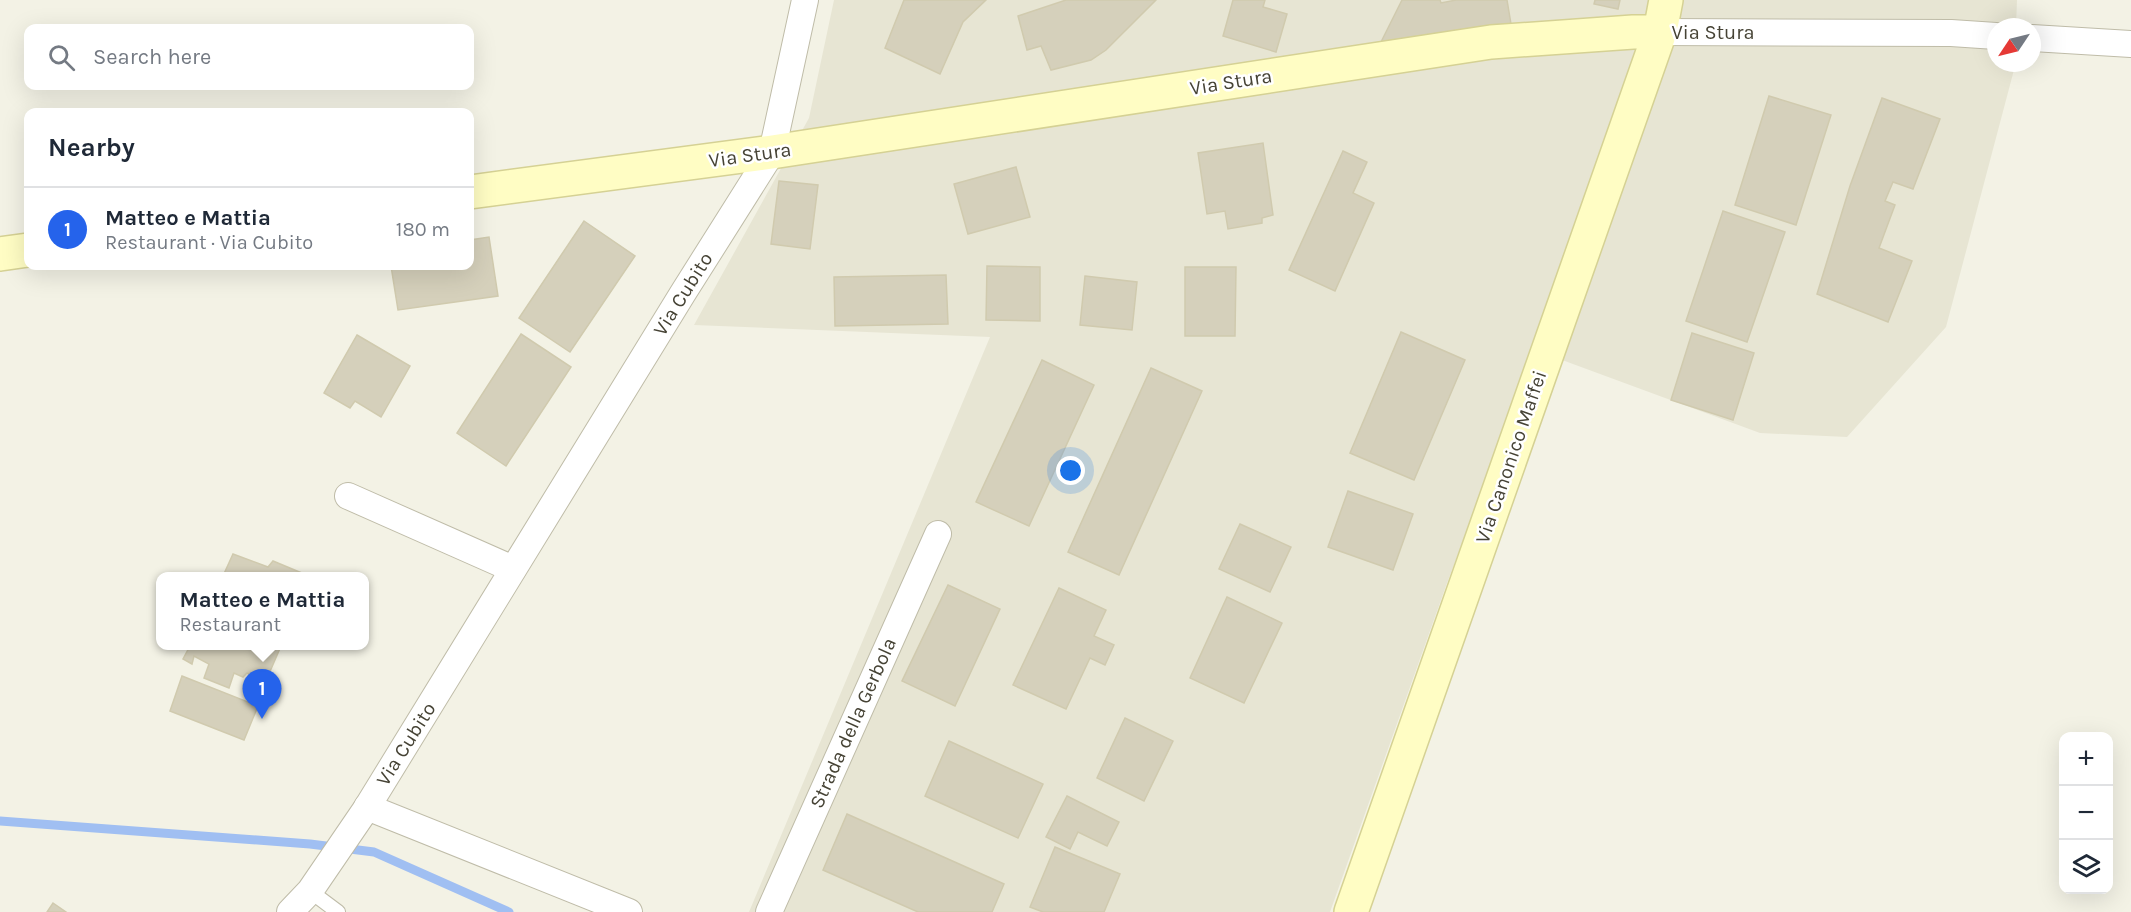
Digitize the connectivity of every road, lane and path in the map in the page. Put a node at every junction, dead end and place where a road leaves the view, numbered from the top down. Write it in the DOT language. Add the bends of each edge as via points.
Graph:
graph roads {
  1 [pos="805,0"];
  2 [pos="1666,0"];
  3 [pos="1660,32"];
  4 [pos="1987,35"];
  5 [pos="2041,39"];
  6 [pos="2131,44"];
  7 [pos="772,152"];
  8 [pos="474,191"];
  9 [pos="24,251"];
  10 [pos="0,254"];
  11 [pos="348,496"];
  12 [pos="938,534"];
  13 [pos="513,569"];
  14 [pos="367,808"];
  15 [pos="316,884"];
  16 [pos="290,912"];
  17 [pos="338,912"];
  18 [pos="629,912"];
  19 [pos="769,912"];
  20 [pos="1351,912"];
  1 -- 7 [label="street, Via Cubito"];
  2 -- 3 [label="street, Via Canonico Maffei"];
  3 -- 4 [label="street, Via Stura"];
  3 -- 7 [label="street, Via Stura" via="1491,42"];
  3 -- 20 [label="street, Via Canonico Maffei"];
  5 -- 6 [label="street"];
  7 -- 8 [label="street, Via Stura"];
  7 -- 13 [label="street, Via Cubito"];
  9 -- 10 [label="street"];
  11 -- 13 [label="street"];
  12 -- 19 [label="street, Strada della Gerbola"];
  13 -- 14 [label="street, Via Cubito"];
  14 -- 15 [label="street, Via Cubito"];
  14 -- 18 [label="street"];
  15 -- 16 [label="street, Via Cubito"];
  15 -- 17 [label="lane"];
}
